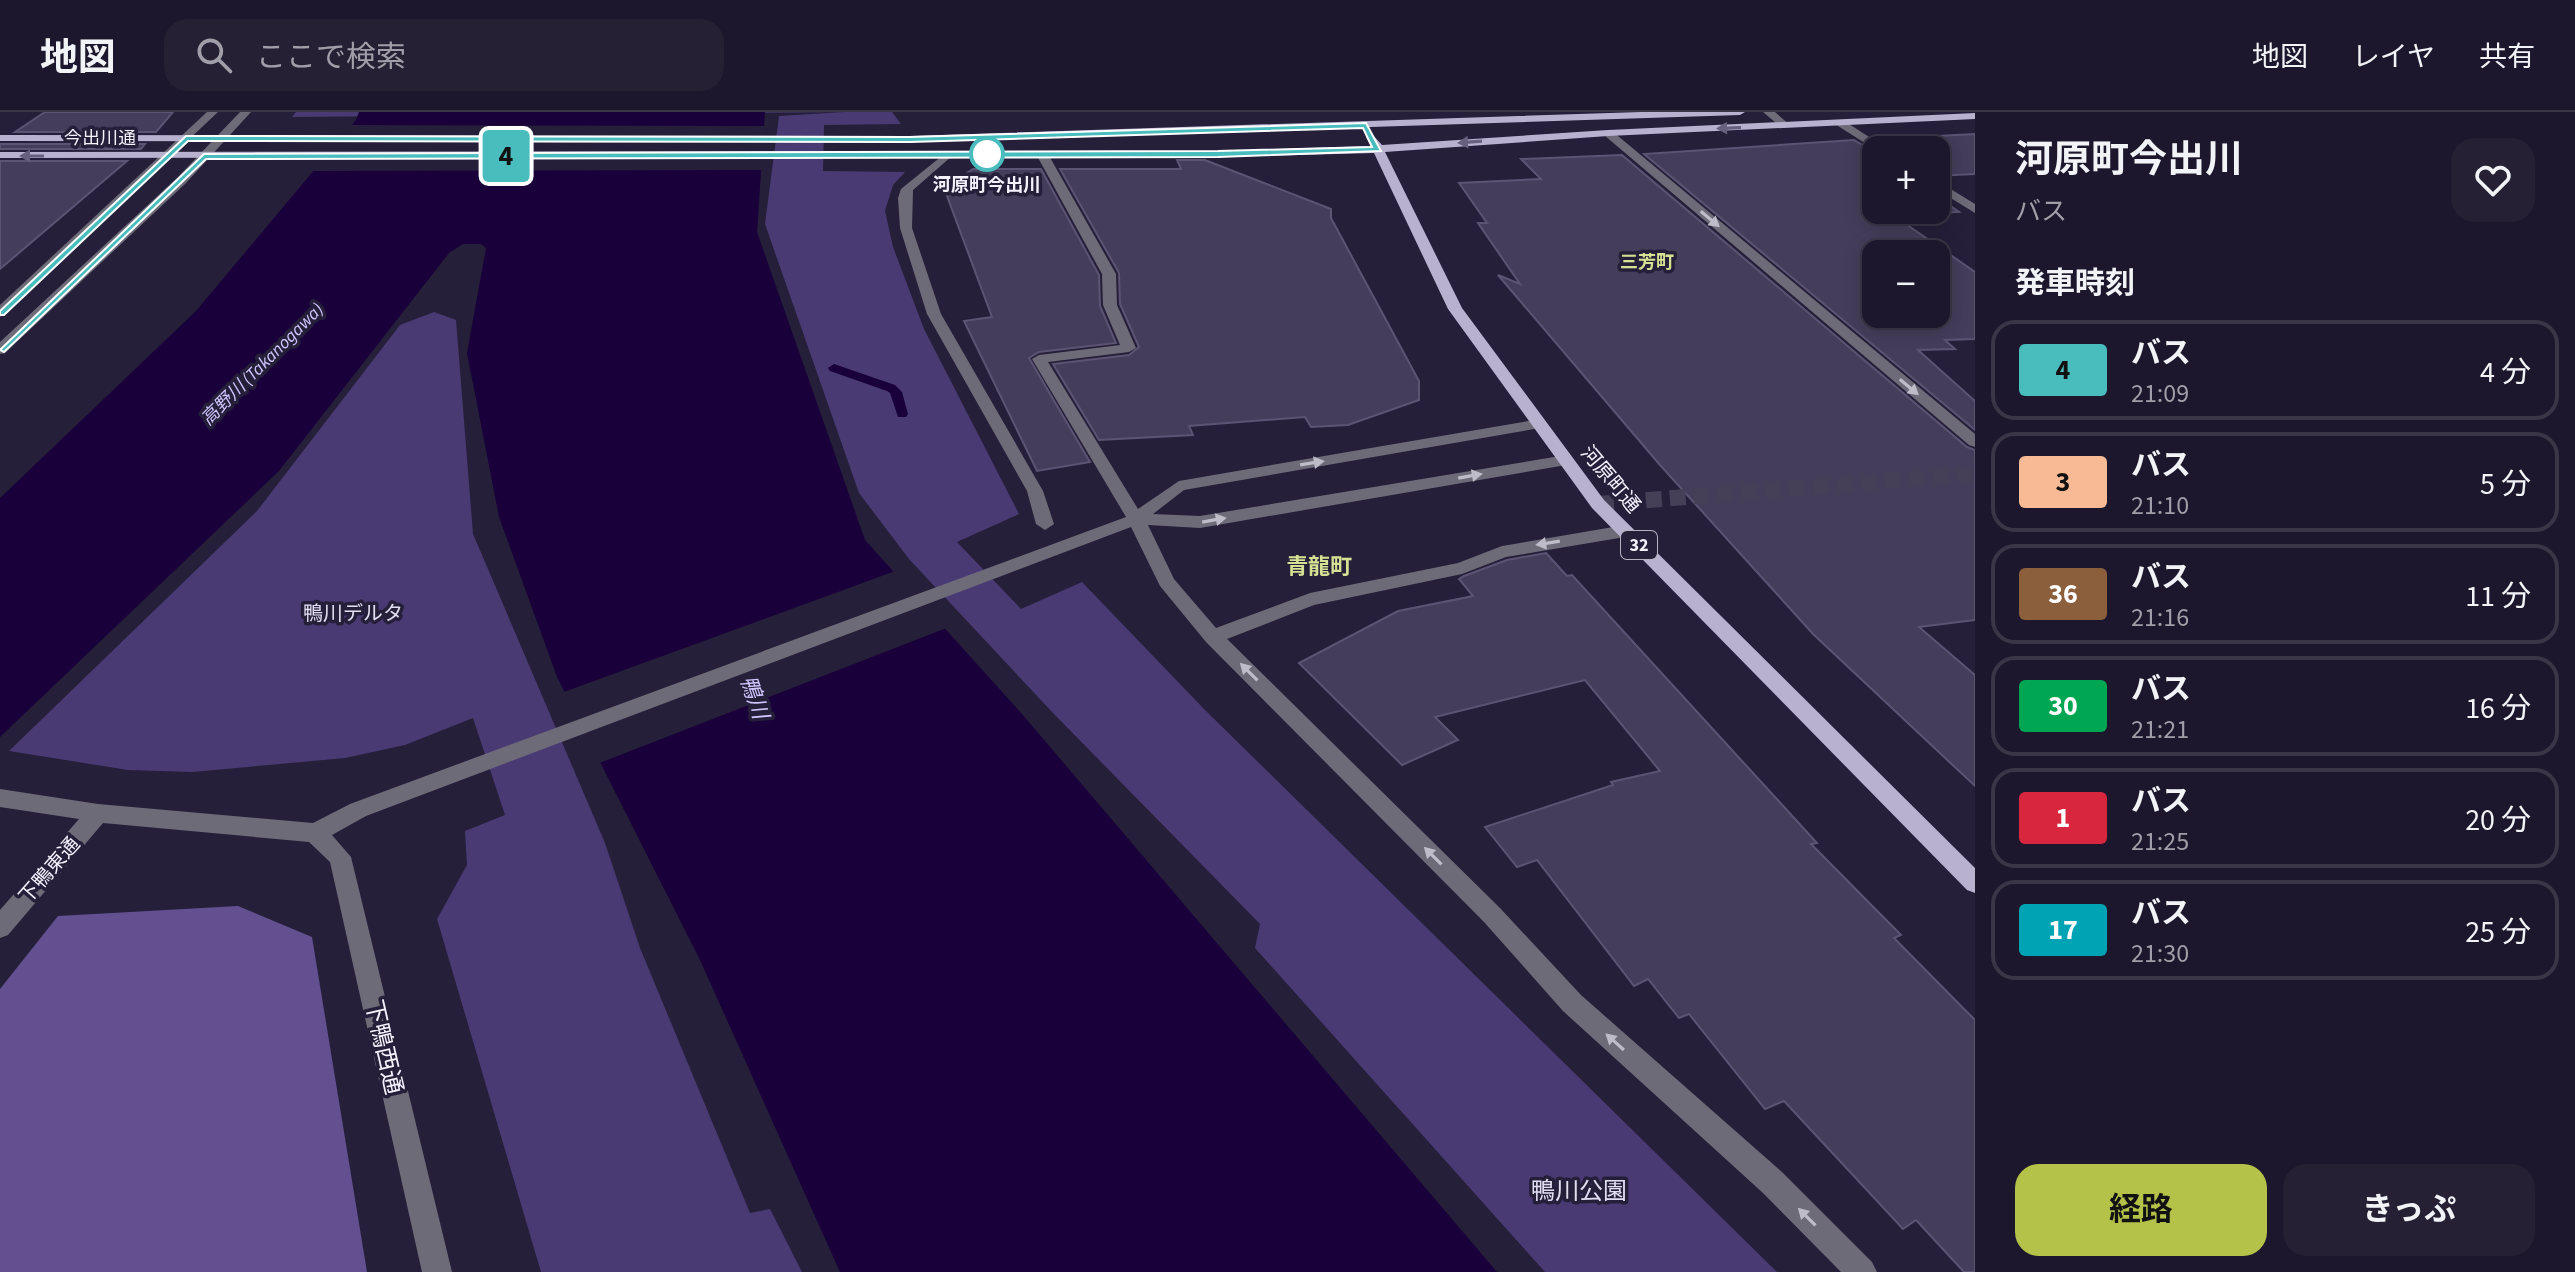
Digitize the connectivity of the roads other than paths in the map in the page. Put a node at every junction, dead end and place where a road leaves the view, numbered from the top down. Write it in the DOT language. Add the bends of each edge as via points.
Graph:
graph roads {
  1 [pos="213,112"];
  2 [pos="246,112"];
  3 [pos="1361,112"];
  4 [pos="1740,112"];
  5 [pos="1768,112"];
  6 [pos="1975,116"];
  7 [pos="1842,124"];
  8 [pos="1366,125"];
  9 [pos="1786,126"];
  10 [pos="1608,133"];
  11 [pos="1862,137"];
  12 [pos="0,138"];
  13 [pos="186,138"];
  14 [pos="221,138"];
  15 [pos="1378,149"];
  16 [pos="948,154"];
  17 [pos="1042,154"];
  18 [pos="0,155"];
  19 [pos="166,156"];
  20 [pos="204,157"];
  21 [pos="1950,193"];
  22 [pos="1975,209"];
  23 [pos="0,313"];
  24 [pos="0,350"];
  25 [pos="1540,424"];
  26 [pos="1975,442"];
  27 [pos="1566,460"];
  28 [pos="1136,519"];
  29 [pos="1045,524"];
  30 [pos="1625,531"];
  31 [pos="1213,637"];
  32 [pos="0,798"];
  33 [pos="98,813"];
  34 [pos="315,833"];
  35 [pos="1975,883"];
  36 [pos="0,927"];
  37 [pos="437,1272"];
  38 [pos="1862,1272"];
  1 -- 13 [label="street"];
  2 -- 14 [label="street"];
  3 -- 8 [label="main road, 河原町通 / 32"];
  4 -- 8 [label="main road, 今出川通"];
  5 -- 9 [label="street"];
  6 -- 7 [label="main road, 今出川通"];
  7 -- 9 [label="main road, 今出川通"];
  7 -- 11 [label="street"];
  8 -- 14 [label="main road, 今出川通" via="910,139"];
  8 -- 15 [label="main road, 河原町通 / 32"];
  9 -- 10 [label="main road, 今出川通, one-way"];
  10 -- 15 [label="main road, 今出川通, one-way"];
  10 -- 26 [label="street, one-way"];
  12 -- 13 [label="main road, 今出川通"];
  13 -- 14 [label="main road, 今出川通"];
  13 -- 19 [label="street"];
  14 -- 20 [label="street"];
  15 -- 17 [label="main road, 今出川通"];
  15 -- 25 [label="main road, 河原町通 / 32" via="1455,309"];
  16 -- 17 [label="main road, 今出川通"];
  16 -- 20 [label="main road, 今出川通"];
  16 -- 29 [label="street" via="907,189 906,228 934,314 1035,491"];
  17 -- 28 [label="street" via="1109,274 1110,305 1129,348 1039,359"];
  19 -- 18 [label="main road, 今出川通, one-way"];
  19 -- 20 [label="main road, 今出川通"];
  19 -- 23 [label="street"];
  20 -- 24 [label="street"];
  21 -- 22 [label="street"];
  25 -- 27 [label="main road, 河原町通 / 32"];
  28 -- 25 [label="street, one-way" via="1179,486"];
  28 -- 27 [label="street, one-way" via="1200,522"];
  27 -- 30 [label="main road, 河原町通 / 32"];
  28 -- 31 [label="street" via="1166,582"];
  28 -- 34 [label="street" via="358,810"];
  30 -- 31 [label="street, one-way" via="1502,552 1462,568 1310,599"];
  30 -- 35 [label="main road, 河原町通 / 32"];
  38 -- 31 [label="street, one-way" via="1773,1183 1572,1003 1492,915"];
  32 -- 33 [label="street"];
  33 -- 34 [label="street"];
  33 -- 36 [label="street, 下鴨東通"];
  34 -- 37 [label="street, 下鴨西通" via="340,857"];
}
